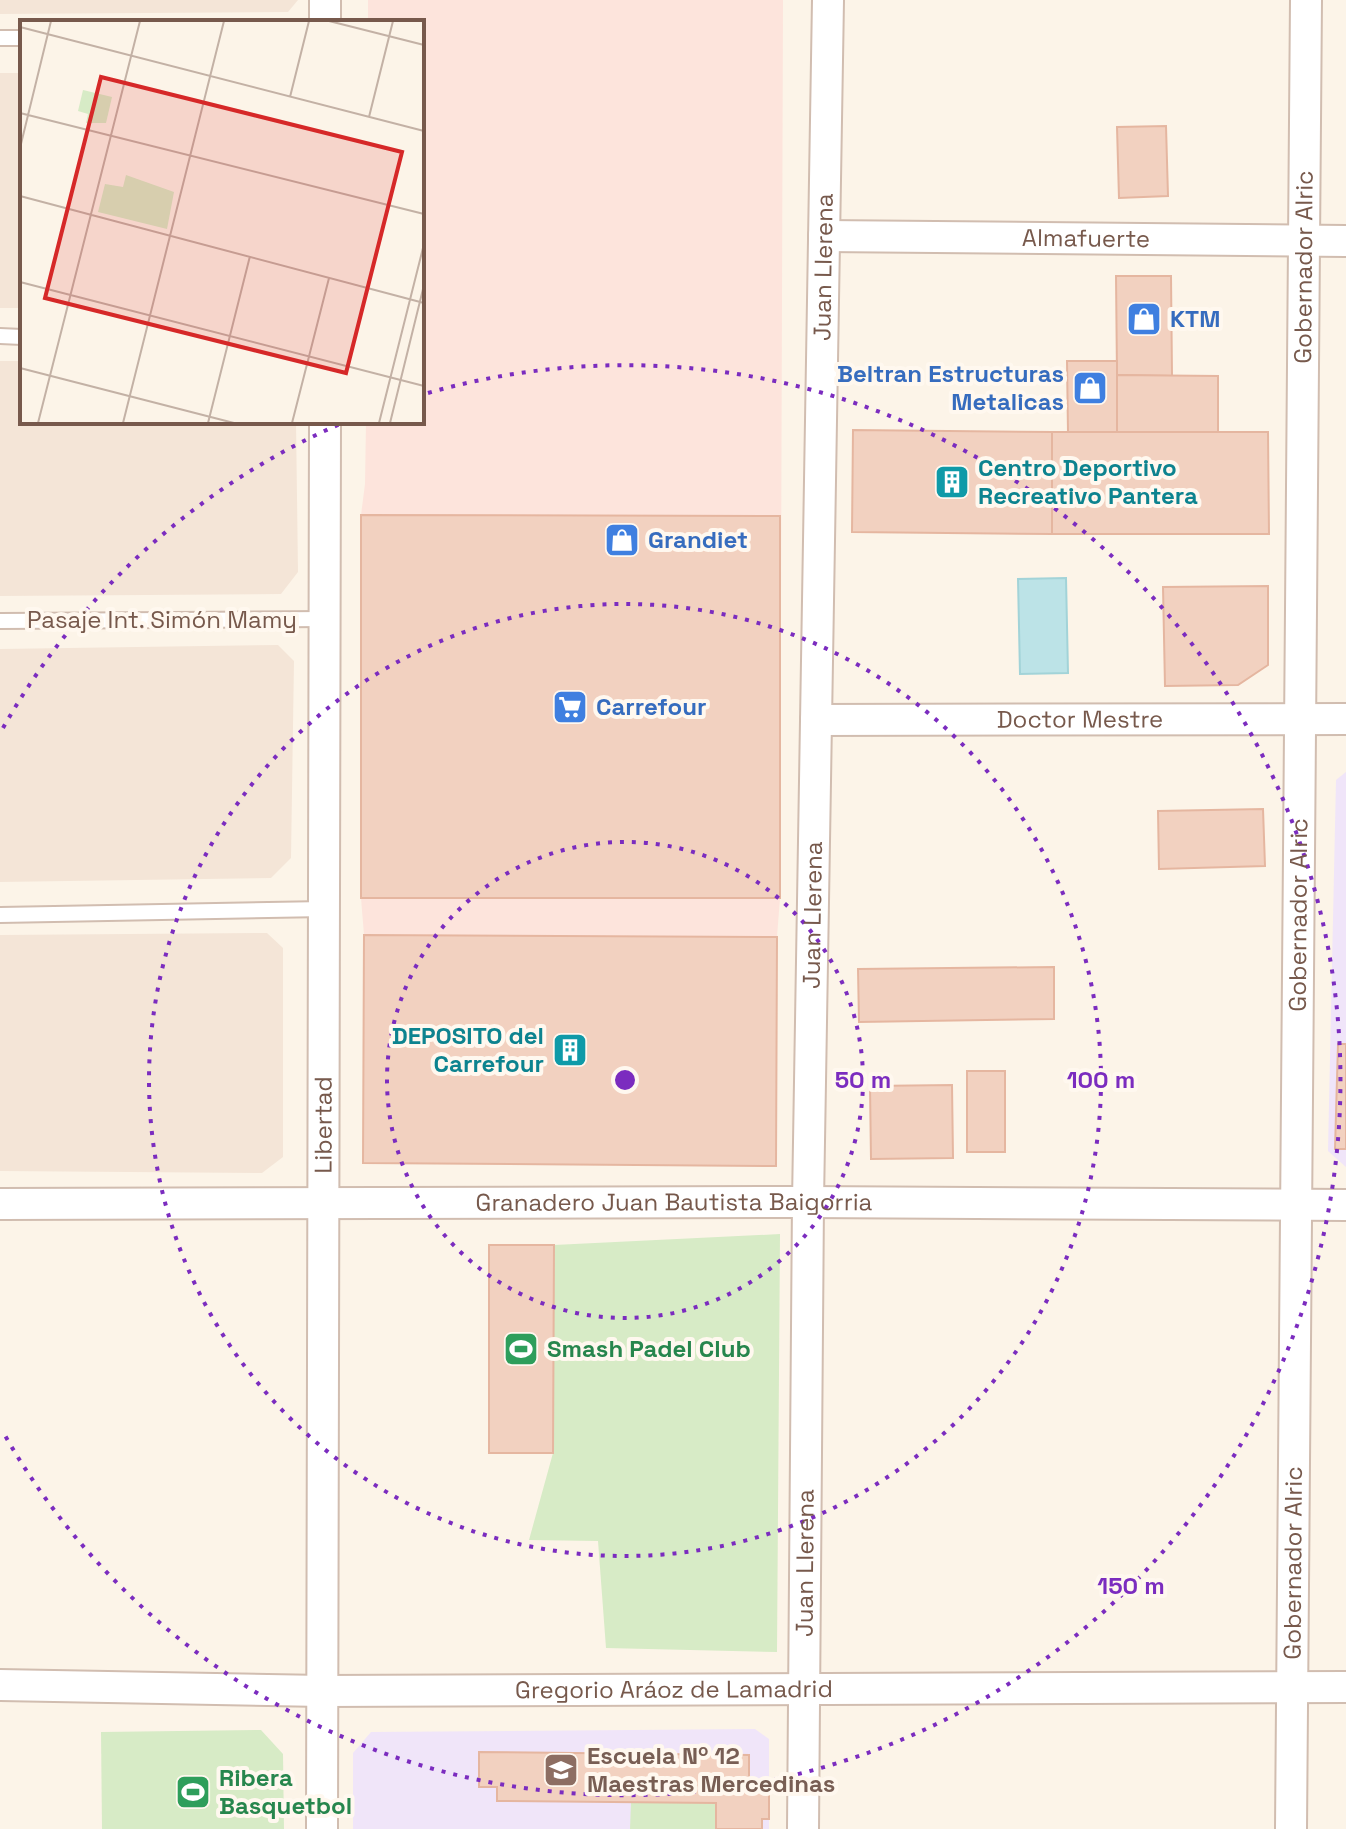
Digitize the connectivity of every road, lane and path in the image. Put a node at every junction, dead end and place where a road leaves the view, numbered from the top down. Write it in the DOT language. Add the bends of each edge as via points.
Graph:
graph roads {
  1 [pos="828,0"];
  2 [pos="1306,0"];
  3 [pos="824,236"];
  4 [pos="1304,241"];
  5 [pos="1346,241"];
  6 [pos="0,336"];
  7 [pos="20,337"];
  8 [pos="325,424"];
  9 [pos="325,619"];
  10 [pos="0,621"];
  11 [pos="1300,719"];
  12 [pos="1346,719"];
  13 [pos="816,720"];
  14 [pos="325,909"];
  15 [pos="0,915"];
  16 [pos="808,1202"];
  17 [pos="325,1203"];
  18 [pos="0,1204"];
  19 [pos="1296,1205"];
  20 [pos="1346,1205"];
  21 [pos="0,1685"];
  22 [pos="1292,1686"];
  23 [pos="804,1687"];
  24 [pos="1346,1687"];
  25 [pos="323,1691"];
  26 [pos="322,1829"];
  27 [pos="803,1829"];
  28 [pos="1291,1829"];
  1 -- 3 [label="street, Juan Llerena"];
  2 -- 4 [label="street, Gobernador Alric"];
  3 -- 4 [label="street, Almafuerte"];
  3 -- 13 [label="street, Juan Llerena"];
  4 -- 5 [label="street, Almafuerte"];
  4 -- 11 [label="street, Gobernador Alric"];
  6 -- 7 [label="lane"];
  8 -- 9 [label="street, Libertad"];
  9 -- 10 [label="lane, Pasaje Int. Simón Mamy"];
  9 -- 14 [label="street, Libertad"];
  11 -- 12 [label="street, Doctor Mestre"];
  11 -- 13 [label="street, Doctor Mestre"];
  11 -- 19 [label="street, Gobernador Alric"];
  13 -- 16 [label="street, Juan Llerena"];
  14 -- 15 [label="lane"];
  14 -- 17 [label="street, Libertad"];
  16 -- 17 [label="street, Granadero Juan Bautista Baigorria"];
  16 -- 19 [label="street, Granadero Juan Bautista Baigorria"];
  16 -- 23 [label="street, Juan Llerena"];
  17 -- 18 [label="street, Granadero Juan Bautista Baigorria"];
  17 -- 25 [label="street, Libertad"];
  19 -- 20 [label="street, Granadero Juan Bautista Baigorria"];
  19 -- 22 [label="street, Gobernador Alric"];
  21 -- 25 [label="street, Gregorio Aráoz de Lamadrid"];
  22 -- 23 [label="street, Gregorio Aráoz de Lamadrid"];
  22 -- 24 [label="street, Gregorio Aráoz de Lamadrid"];
  22 -- 28 [label="street, Gobernador Alric"];
  23 -- 25 [label="street, Gregorio Aráoz de Lamadrid"];
  23 -- 27 [label="street, Juan Llerena"];
  25 -- 26 [label="street, Libertad"];
}
